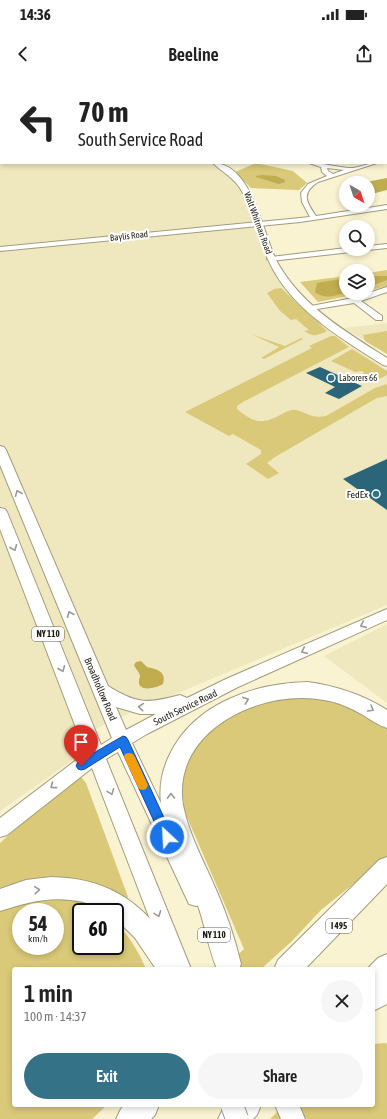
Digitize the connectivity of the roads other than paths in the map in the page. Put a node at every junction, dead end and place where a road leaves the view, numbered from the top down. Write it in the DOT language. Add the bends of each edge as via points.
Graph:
graph roads {
  1 [pos="218,164"];
  2 [pos="316,164"];
  3 [pos="371,164"];
  4 [pos="325,166"];
  5 [pos="352,170"];
  6 [pos="332,176"];
  7 [pos="387,207"];
  8 [pos="314,218"];
  9 [pos="258,224"];
  10 [pos="387,246"];
  11 [pos="375,247"];
  12 [pos="0,249"];
  13 [pos="339,251"];
  14 [pos="272,259"];
  15 [pos="387,289"];
  16 [pos="375,293"];
  17 [pos="355,300"];
  18 [pos="311,308"];
  19 [pos="379,318"];
  20 [pos="387,363"];
  21 [pos="0,450"];
  22 [pos="0,512"];
  23 [pos="387,614"];
  24 [pos="232,684"];
  25 [pos="102,691"];
  26 [pos="387,720"];
  27 [pos="123,740"];
  28 [pos="97,756"];
  29 [pos="0,829"];
  30 [pos="387,868"];
  31 [pos="387,884"];
  32 [pos="0,900"];
  33 [pos="170,967"];
  34 [pos="179,967"];
  35 [pos="229,967"];
  36 [pos="291,967"];
  37 [pos="291,967"];
  38 [pos="387,967"];
  39 [pos="375,979"];
  40 [pos="387,988"];
  41 [pos="375,997"];
  42 [pos="144,1107"];
  43 [pos="233,1107"];
  44 [pos="245,1107"];
  45 [pos="288,1107"];
  46 [pos="131,1119"];
  47 [pos="233,1119"];
  48 [pos="237,1119"];
  49 [pos="293,1119"];
  1 -- 9 [label="main road, Walt Whitman Road" via="238,178 246,188"];
  2 -- 4 [label="street"];
  3 -- 5 [label="street"];
  4 -- 5 [label="street"];
  4 -- 6 [label="street" via="325,172"];
  5 -- 6 [label="street"];
  6 -- 8 [label="street" via="316,181 304,189 303,196"];
  7 -- 8 [label="street, Baylis Road"];
  8 -- 9 [label="street, Baylis Road"];
  9 -- 12 [label="street, Baylis Road"];
  9 -- 14 [label="main road, Walt Whitman Road"];
  10 -- 11 [label="street"];
  13 -- 14 [label="street"];
  14 -- 18 [label="main road, Walt Whitman Road" via="296,295"];
  15 -- 16 [label="street"];
  17 -- 18 [label="street"];
  17 -- 19 [label="street"];
  18 -- 20 [label="main road, Walt Whitman Road" via="339,331"];
  25 -- 21 [label="main road, Broadhollow Road / NY 110, one-way"];
  22 -- 28 [label="main road, NY 110, one-way"];
  23 -- 24 [label="main road, South Service Road, one-way"];
  24 -- 25 [label="main road, one-way" via="162,707 140,708 118,702"];
  24 -- 27 [label="main road, South Service Road"];
  25 -- 27 [label="main road, Broadhollow Road / NY 110"];
  35 -- 26 [label="highway, one-way" via="220,930 178,829 171,805 172,774 183,749 199,730 217,715 243,701 274,692 300,689 328,692 352,699"];
  27 -- 28 [label="main road, South Service Road"];
  27 -- 35 [label="main road, Broadhollow Road / NY 110"];
  28 -- 29 [label="main road, South Service Road, one-way" via="47,791"];
  28 -- 34 [label="main road, NY 110, one-way"];
  30 -- 36 [label="highway"];
  31 -- 37 [label="highway, I 495"];
  32 -- 33 [label="highway, one-way" via="27,891 60,888 88,891 109,899 125,910 146,933"];
  38 -- 39 [label="highway"];
  40 -- 41 [label="highway"];
  42 -- 46 [label="highway"];
  43 -- 48 [label="main road, bridge"];
  44 -- 47 [label="highway"];
  45 -- 49 [label="main road"];
}
